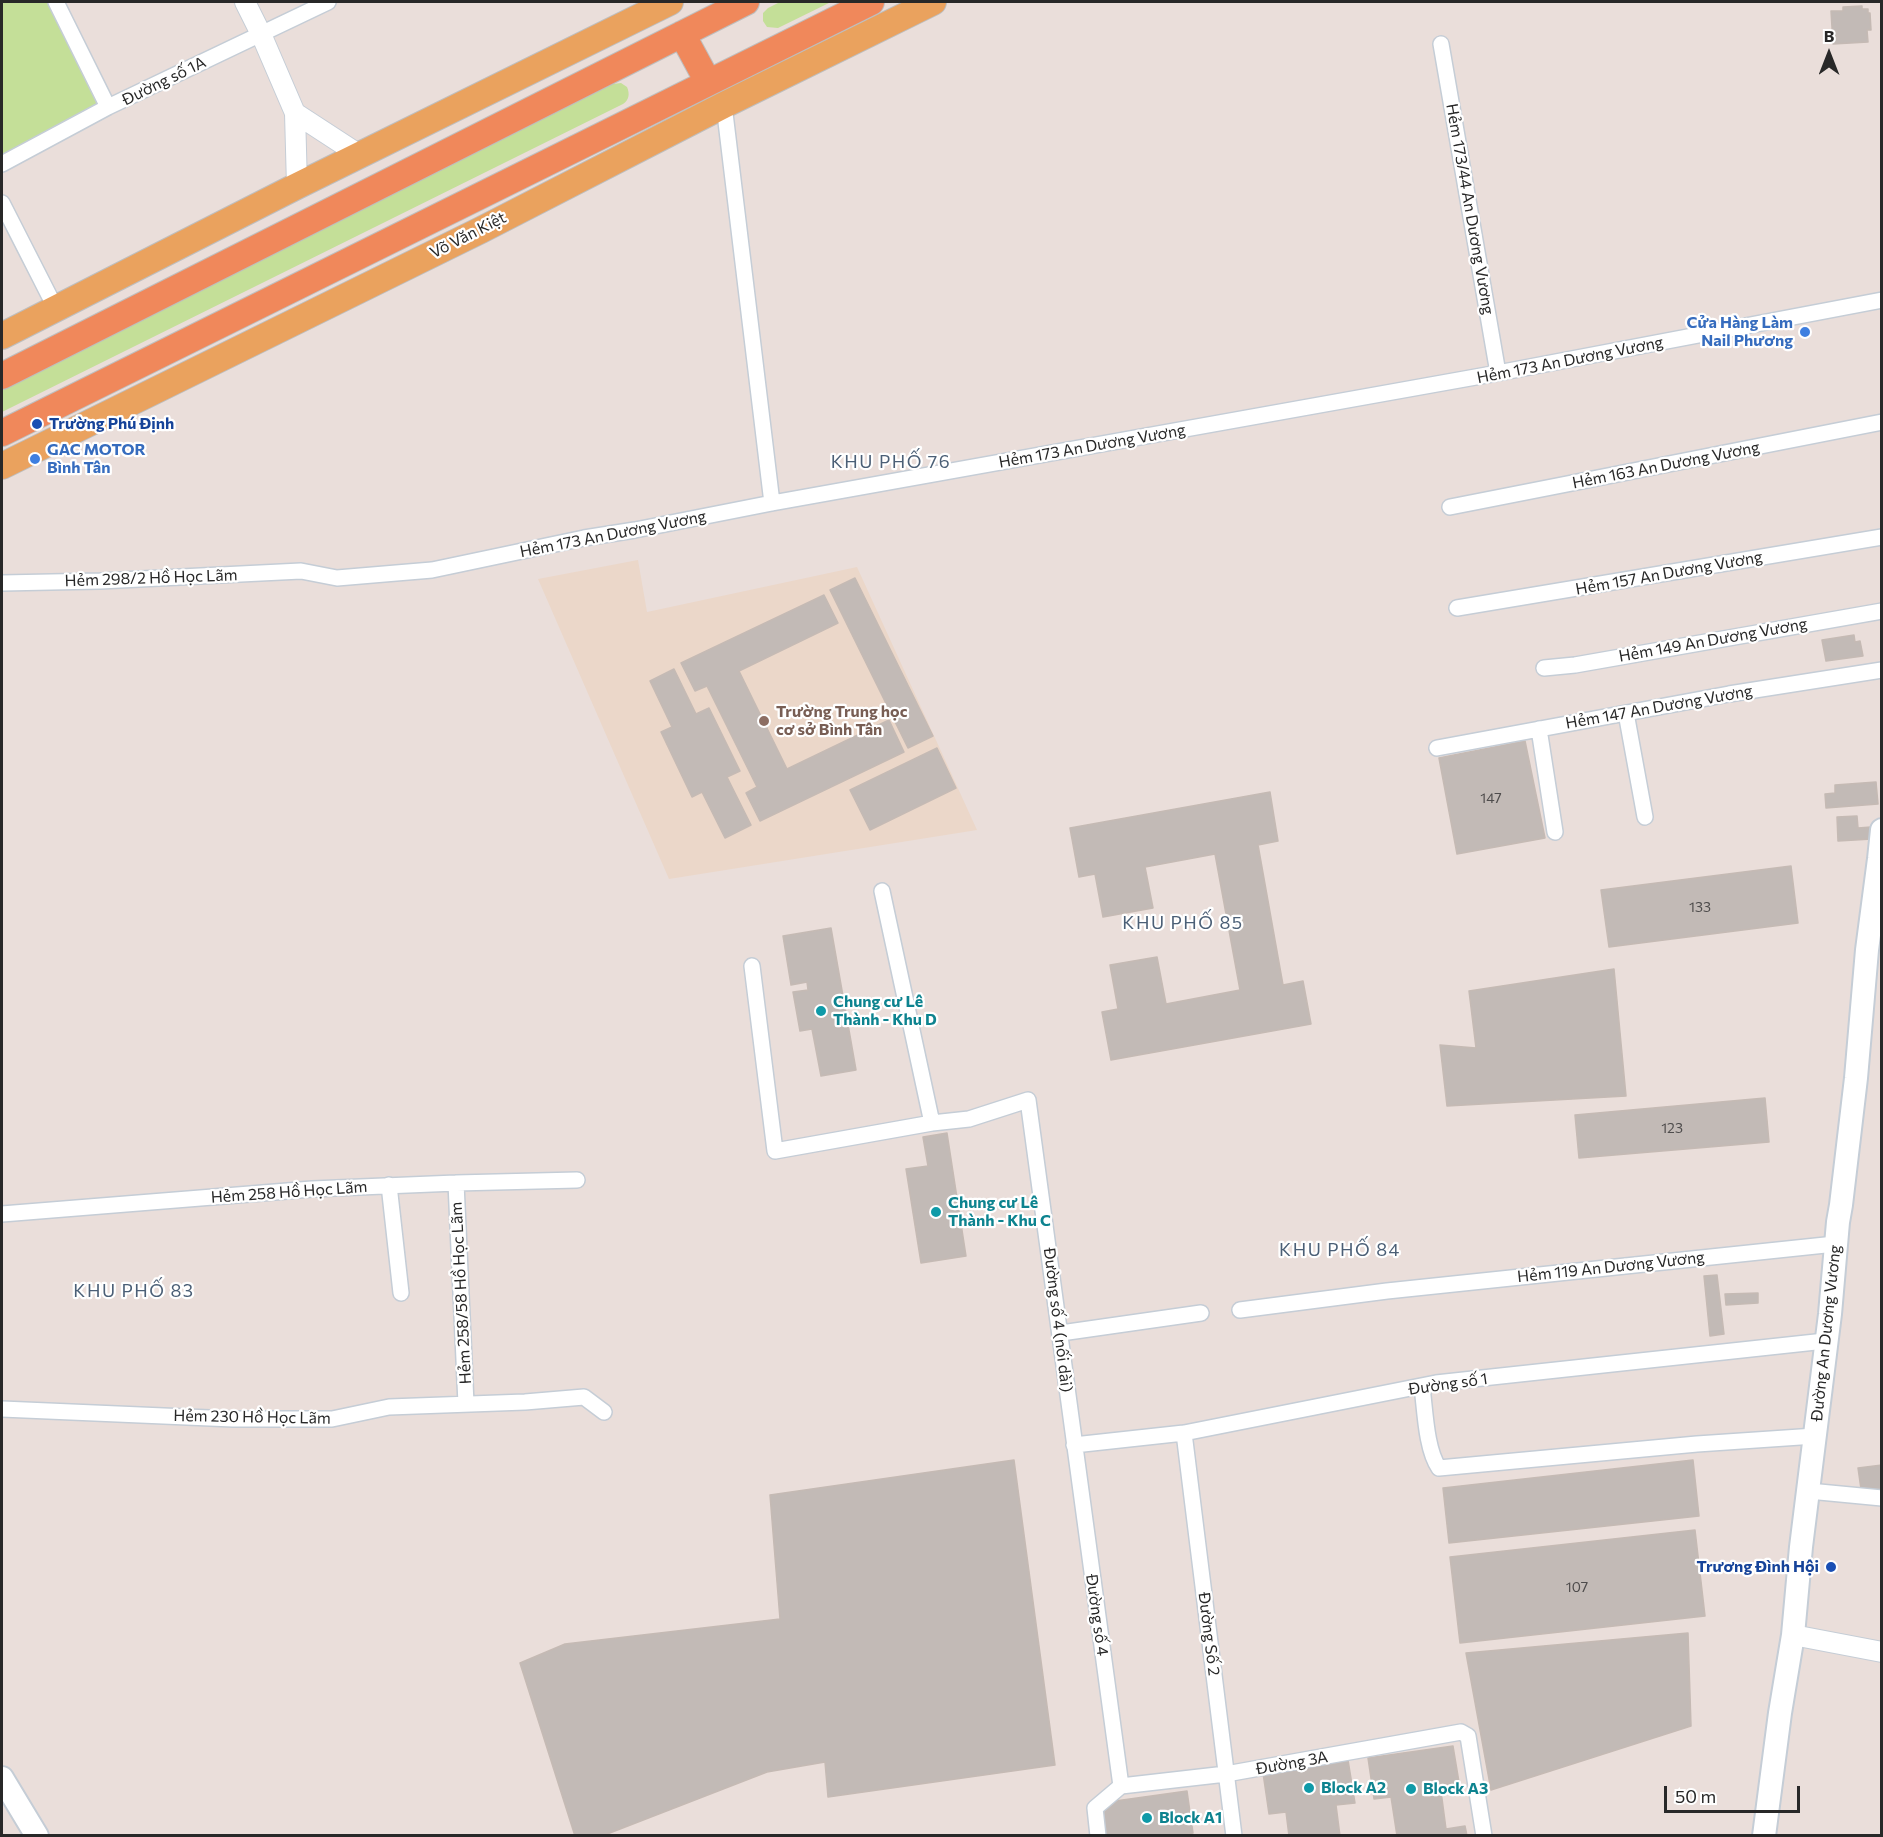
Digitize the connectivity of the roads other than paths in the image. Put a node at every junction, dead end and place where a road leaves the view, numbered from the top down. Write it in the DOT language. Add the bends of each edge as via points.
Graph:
graph roads {
  1 [pos="56,2"];
  2 [pos="244,2"];
  3 [pos="328,2"];
  4 [pos="670,2"];
  5 [pos="746,2"];
  6 [pos="871,2"];
  7 [pos="933,2"];
  8 [pos="261,34"];
  9 [pos="682,34"];
  10 [pos="1441,44"];
  11 [pos="708,82"];
  12 [pos="724,105"];
  13 [pos="108,107"];
  14 [pos="295,113"];
  15 [pos="361,156"];
  16 [pos="2,164"];
  17 [pos="297,186"];
  18 [pos="2,203"];
  19 [pos="1881,300"];
  20 [pos="56,309"];
  21 [pos="2,336"];
  22 [pos="1498,374"];
  23 [pos="2,375"];
  24 [pos="1881,422"];
  25 [pos="2,433"];
  26 [pos="2,466"];
  27 [pos="772,504"];
  28 [pos="1450,507"];
  29 [pos="1881,537"];
  30 [pos="301,571"];
  31 [pos="2,583"];
  32 [pos="1457,608"];
  33 [pos="1881,611"];
  34 [pos="1544,669"];
  35 [pos="1881,670"];
  36 [pos="1626,713"];
  37 [pos="1539,729"];
  38 [pos="1437,748"];
  39 [pos="1645,817"];
  40 [pos="1881,830"];
  41 [pos="1555,832"];
  42 [pos="1880,859"];
  43 [pos="882,891"];
  44 [pos="1875,928"];
  45 [pos="752,966"];
  46 [pos="932,1124"];
  47 [pos="577,1180"];
  48 [pos="456,1183"];
  49 [pos="389,1185"];
  50 [pos="2,1214"];
  51 [pos="1836,1244"];
  52 [pos="401,1293"];
  53 [pos="1240,1310"];
  54 [pos="1201,1313"];
  55 [pos="1061,1333"];
  56 [pos="1825,1341"];
  57 [pos="1422,1386"];
  58 [pos="466,1404"];
  59 [pos="2,1409"];
  60 [pos="604,1412"];
  61 [pos="1184,1433"];
  62 [pos="1815,1436"];
  63 [pos="1074,1445"];
  64 [pos="1809,1491"];
  65 [pos="1881,1498"];
  66 [pos="1793,1635"];
  67 [pos="1881,1652"];
  68 [pos="1226,1774"];
  69 [pos="2,1778"];
  70 [pos="1121,1786"];
  71 [pos="37,1836"];
  72 [pos="1098,1836"];
  73 [pos="1234,1836"];
  74 [pos="1484,1836"];
  75 [pos="1764,1836"];
  1 -- 13 [label="street"];
  2 -- 8 [label="street"];
  3 -- 8 [label="street, Đường số 1A"];
  4 -- 15 [label="main road"];
  5 -- 9 [label="highway"];
  6 -- 11 [label="highway, Võ Văn Kiệt"];
  7 -- 12 [label="main road, Võ Văn Kiệt"];
  8 -- 13 [label="street, Đường số 1A"];
  8 -- 14 [label="street"];
  9 -- 11 [label="highway"];
  9 -- 23 [label="highway"];
  10 -- 22 [label="street, Hẻm 173/44 An Dương Vương"];
  11 -- 25 [label="highway, Võ Văn Kiệt"];
  12 -- 26 [label="main road, Võ Văn Kiệt" via="481,230"];
  12 -- 27 [label="street"];
  13 -- 16 [label="street, Đường số 1A"];
  14 -- 15 [label="street"];
  14 -- 17 [label="street"];
  15 -- 17 [label="main road"];
  17 -- 20 [label="main road"];
  18 -- 20 [label="street"];
  19 -- 22 [label="street, Hẻm 173 An Dương Vương"];
  20 -- 21 [label="main road"];
  22 -- 27 [label="street, Hẻm 173 An Dương Vương"];
  24 -- 28 [label="street, Hẻm 163 An Dương Vương"];
  27 -- 30 [label="street, Hẻm 173 An Dương Vương" via="432,570 337,578"];
  29 -- 32 [label="street, Hẻm 157 An Dương Vương"];
  30 -- 31 [label="street, Hẻm 298/2 Hồ Học Lãm"];
  33 -- 34 [label="street, Hẻm 149 An Dương Vương"];
  35 -- 36 [label="street, Hẻm 147 An Dương Vương"];
  36 -- 37 [label="street, Hẻm 147 An Dương Vương"];
  36 -- 39 [label="street"];
  37 -- 38 [label="street, Hẻm 147 An Dương Vương"];
  37 -- 41 [label="street"];
  40 -- 42 [label="main road, Đường An Dương Vương"];
  42 -- 44 [label="main road, Đường An Dương Vương"];
  43 -- 46 [label="street"];
  44 -- 51 [label="main road, Đường An Dương Vương" via="1860,1017"];
  45 -- 46 [label="street" via="776,1151"];
  46 -- 55 [label="street, Đường số 4 (nối dài)" via="969,1119 1028,1100"];
  47 -- 48 [label="street, Hẻm 258 Hồ Học Lãm"];
  48 -- 49 [label="street, Hẻm 258 Hồ Học Lãm"];
  48 -- 58 [label="street, Hẻm 258/58 Hồ Học Lãm"];
  49 -- 50 [label="street, Hẻm 258 Hồ Học Lãm"];
  49 -- 52 [label="street"];
  51 -- 53 [label="street, Hẻm 119 An Dương Vương"];
  51 -- 56 [label="main road, Đường An Dương Vương"];
  54 -- 55 [label="street"];
  55 -- 63 [label="street, Đường số 4 (nối dài)"];
  56 -- 57 [label="street, Đường số 1"];
  56 -- 62 [label="main road, Đường An Dương Vương"];
  57 -- 61 [label="street, Đường số 1"];
  57 -- 62 [label="street" via="1430,1442 1439,1468 1697,1443"];
  58 -- 59 [label="street, Hẻm 230 Hồ Học Lãm" via="389,1407 332,1419"];
  58 -- 60 [label="street, Hẻm 230 Hồ Học Lãm" via="584,1397"];
  61 -- 63 [label="street, Đường số 1"];
  61 -- 68 [label="street, Đường Số 2"];
  62 -- 64 [label="main road, Đường An Dương Vương"];
  63 -- 70 [label="street, Đường số 4"];
  64 -- 65 [label="street"];
  64 -- 66 [label="main road, Đường An Dương Vương"];
  66 -- 67 [label="street"];
  66 -- 75 [label="main road, Đường An Dương Vương"];
  68 -- 70 [label="street, Đường 3A"];
  68 -- 73 [label="street, Đường Số 2"];
  68 -- 74 [label="street, Đường 3A" via="1461,1732 1468,1736"];
  69 -- 71 [label="main road"];
  70 -- 72 [label="street" via="1095,1808"];
}
